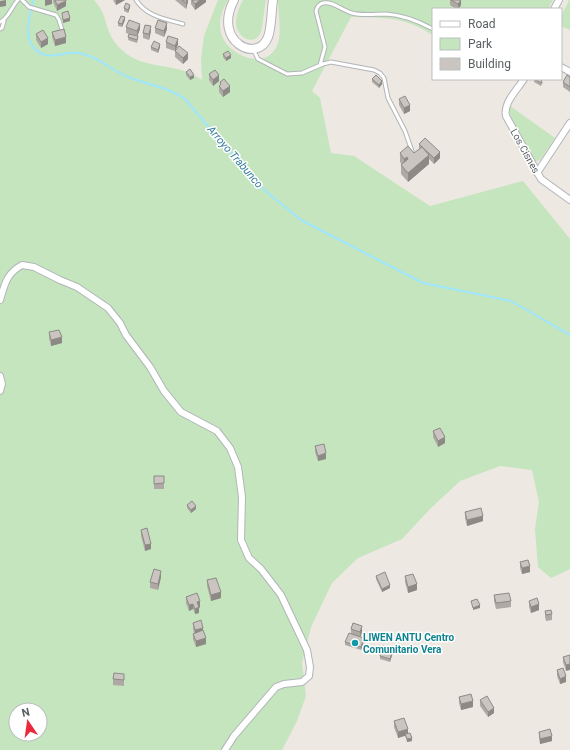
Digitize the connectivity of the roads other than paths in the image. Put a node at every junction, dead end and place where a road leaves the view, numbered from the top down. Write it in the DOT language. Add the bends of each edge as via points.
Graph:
graph roads {
  1 [pos="18,0"];
  2 [pos="22,0"];
  3 [pos="136,0"];
  4 [pos="234,0"];
  5 [pos="273,0"];
  6 [pos="2,21"];
  7 [pos="183,24"];
  8 [pos="0,29"];
  9 [pos="432,29"];
  10 [pos="62,30"];
  11 [pos="253,49"];
  12 [pos="320,65"];
  13 [pos="523,80"];
  14 [pos="570,123"];
  15 [pos="412,151"];
  16 [pos="537,173"];
  17 [pos="570,200"];
  18 [pos="0,300"];
  19 [pos="0,376"];
  20 [pos="0,391"];
  21 [pos="225,750"];
  1 -- 6 [label="lane"];
  2 -- 10 [label="lane" via="30,7 56,15"];
  3 -- 7 [label="lane" via="141,8 149,13"];
  4 -- 11 [label="street" via="228,18 230,33 239,45"];
  5 -- 11 [label="street" via="268,38 262,46"];
  6 -- 8 [label="lane"];
  9 -- 12 [label="lane" via="418,21 400,16 354,14 327,3 320,4 316,11 325,47"];
  11 -- 12 [label="lane" via="258,59 287,74 302,73"];
  12 -- 15 [label="lane" via="335,62 380,73"];
  13 -- 16 [label="street, Los Cisnes" via="505,111"];
  14 -- 16 [label="street"];
  16 -- 17 [label="street, Los Cisnes" via="543,182"];
  18 -- 21 [label="street" via="6,280 13,270 22,265 34,267 96,298 120,323 164,391 182,412 217,431 230,448 238,467 242,496 241,540 249,558 281,595 307,650 310,667 309,676 302,682 276,687"];
  19 -- 20 [label="street"];
}
